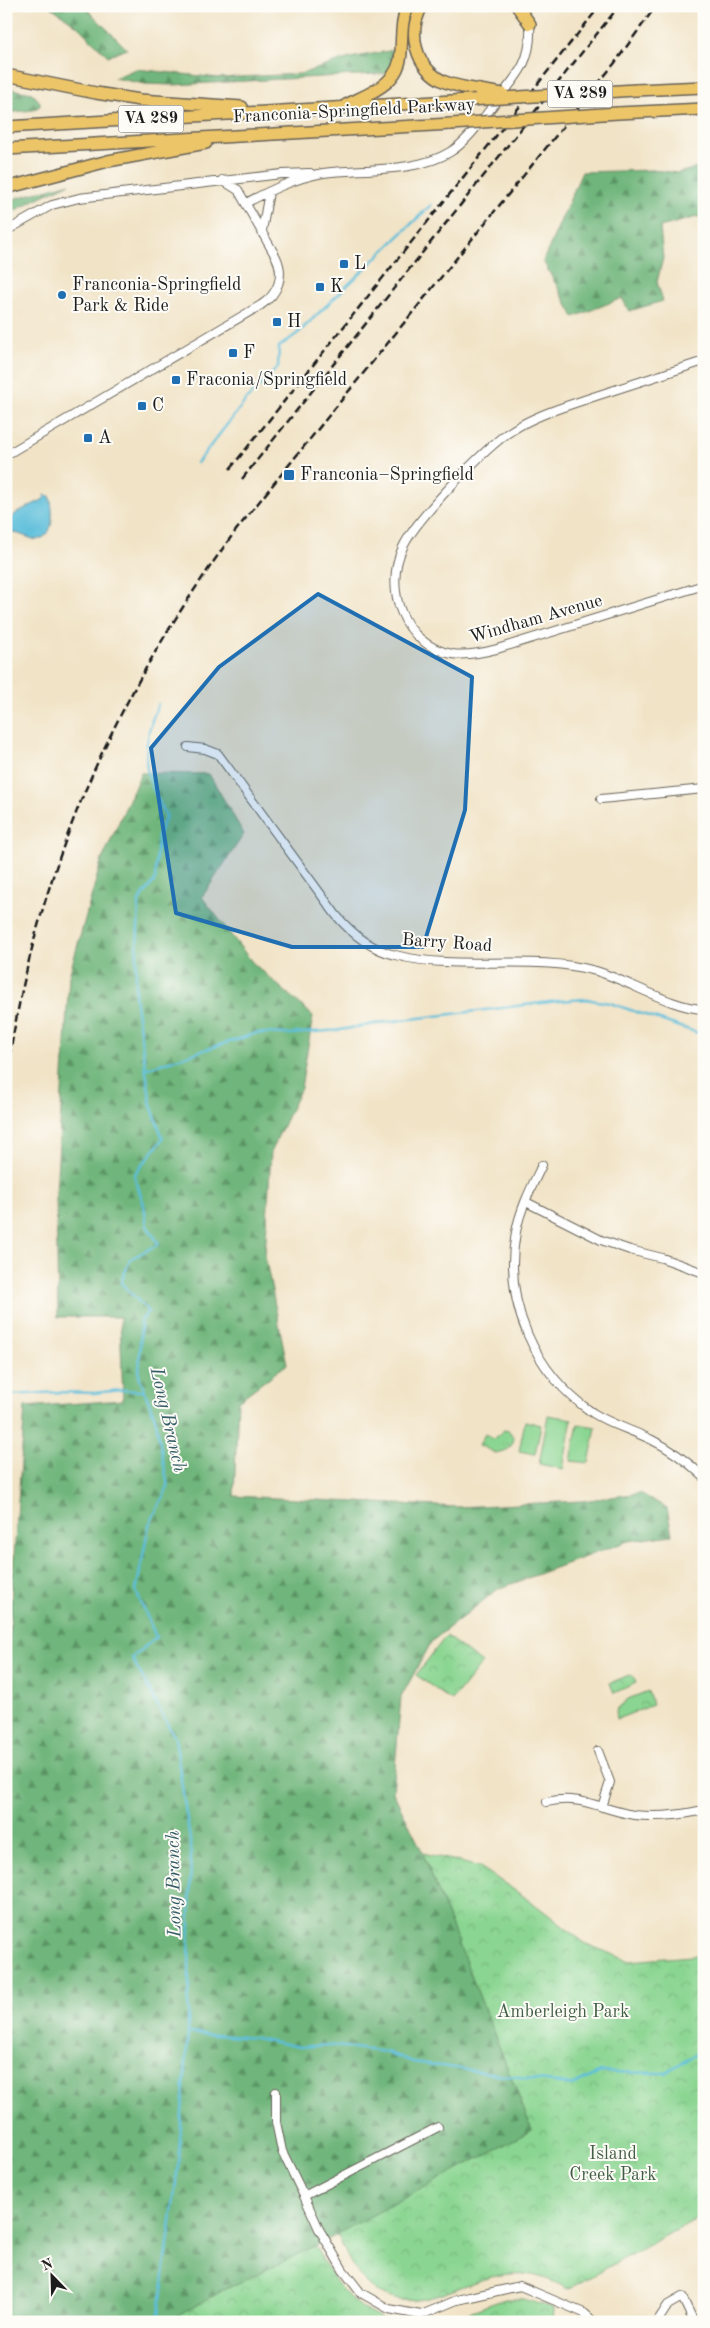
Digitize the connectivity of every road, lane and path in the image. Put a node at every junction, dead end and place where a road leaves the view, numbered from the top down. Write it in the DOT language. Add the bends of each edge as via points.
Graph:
graph roads {
  1 [pos="406,6"];
  2 [pos="422,6"];
  3 [pos="517,6"];
  4 [pos="526,6"];
  5 [pos="530,24"];
  6 [pos="6,75"];
  7 [pos="704,87"];
  8 [pos="524,97"];
  9 [pos="339,108"];
  10 [pos="704,109"];
  11 [pos="297,110"];
  12 [pos="6,127"];
  13 [pos="234,136"];
  14 [pos="6,149"];
  15 [pos="323,174"];
  16 [pos="222,180"];
  17 [pos="6,188"];
  18 [pos="269,192"];
  19 [pos="246,203"];
  20 [pos="6,231"];
  21 [pos="262,231"];
  22 [pos="704,361"];
  23 [pos="6,455"];
  24 [pos="704,585"];
  25 [pos="188,747"];
  26 [pos="704,789"];
  27 [pos="602,800"];
  28 [pos="704,1010"];
  29 [pos="542,1165"];
  30 [pos="526,1202"];
  31 [pos="704,1273"];
  32 [pos="704,1477"];
  33 [pos="598,1751"];
  34 [pos="547,1802"];
  35 [pos="602,1807"];
  36 [pos="704,1810"];
  37 [pos="276,2092"];
  38 [pos="438,2127"];
  39 [pos="304,2196"];
  40 [pos="594,2322"];
  41 [pos="658,2322"];
  42 [pos="694,2322"];
  1 -- 9 [label="main road" via="401,59 394,75 384,86"];
  2 -- 8 [label="main road, bridge" via="416,18 416,49 432,74 444,81 479,90"];
  3 -- 5 [label="main road"];
  4 -- 5 [label="main road"];
  5 -- 15 [label="street" via="530,48 523,67 456,147 422,163"];
  6 -- 11 [label="main road" via="140,100"];
  7 -- 8 [label="main road, Franconia-Springfield Parkway / VA 289, bridge"];
  8 -- 9 [label="main road, Franconia-Springfield Parkway / VA 289, bridge"];
  9 -- 11 [label="main road, Franconia-Springfield Parkway / VA 289"];
  10 -- 13 [label="main road, Franconia-Springfield Parkway / VA 289, bridge"];
  11 -- 12 [label="main road, Franconia-Springfield Parkway / VA 289"];
  13 -- 14 [label="main road, Franconia-Springfield Parkway / VA 289"];
  13 -- 17 [label="main road" via="108,161"];
  15 -- 16 [label="street" via="289,173"];
  15 -- 18 [label="street" via="291,181"];
  16 -- 19 [label="street" via="234,187"];
  16 -- 20 [label="street" via="69,200 44,208"];
  18 -- 19 [label="street"];
  18 -- 21 [label="street"];
  19 -- 21 [label="street"];
  21 -- 23 [label="street" via="280,266 279,284 270,298"];
  22 -- 24 [label="street, Windham Avenue" via="555,410 508,433 467,471 407,539 397,562 395,584 402,616 416,635 442,651 468,655"];
  25 -- 28 [label="street, Barry Road" via="218,754 336,915 356,936 380,950 422,960 563,964 607,975 681,1005"];
  26 -- 27 [label="street"];
  29 -- 30 [label="street"];
  30 -- 31 [label="street" via="601,1240"];
  30 -- 32 [label="street" via="516,1232 514,1288 523,1323 541,1360 564,1390 583,1405 606,1420 666,1447"];
  33 -- 35 [label="street" via="610,1782"];
  34 -- 35 [label="street" via="567,1798"];
  35 -- 36 [label="street" via="652,1816 675,1816"];
  37 -- 39 [label="street" via="276,2122 282,2151"];
  38 -- 39 [label="street"];
  39 -- 40 [label="street" via="343,2270 361,2293 389,2308 421,2315 457,2300 520,2286 584,2313"];
  41 -- 42 [label="street" via="668,2305 682,2297"];
}
